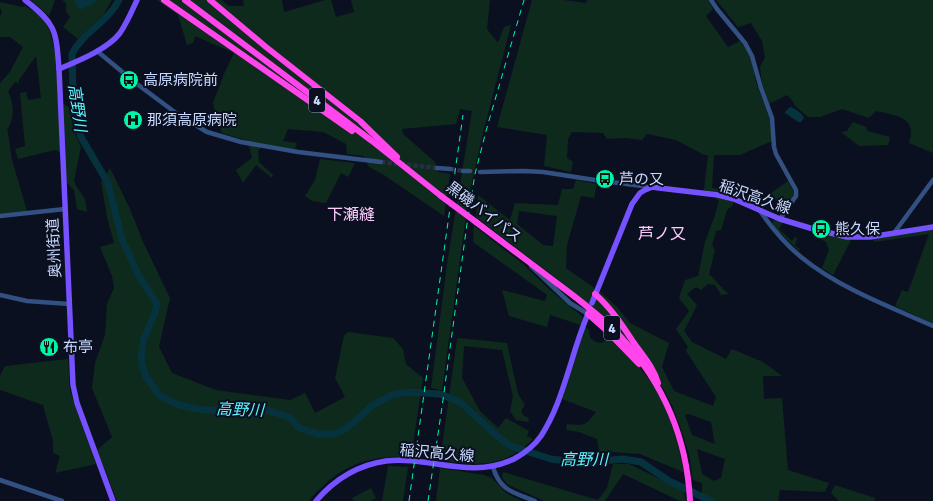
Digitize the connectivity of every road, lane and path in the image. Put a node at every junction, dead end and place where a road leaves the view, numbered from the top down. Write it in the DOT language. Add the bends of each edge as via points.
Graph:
graph roads {
  1 [pos="25,0"];
  2 [pos="137,0"];
  3 [pos="164,0"];
  4 [pos="185,0"];
  5 [pos="210,0"];
  6 [pos="711,0"];
  7 [pos="96,51"];
  8 [pos="59,69"];
  9 [pos="372,141"];
  10 [pos="381,162"];
  11 [pos="437,168"];
  12 [pos="452,169"];
  13 [pos="463,170"];
  14 [pos="470,171"];
  15 [pos="480,172"];
  16 [pos="413,174"];
  17 [pos="933,180"];
  18 [pos="652,187"];
  19 [pos="65,209"];
  20 [pos="760,211"];
  21 [pos="0,216"];
  22 [pos="780,219"];
  23 [pos="933,227"];
  24 [pos="894,233"];
  25 [pos="522,257"];
  26 [pos="595,294"];
  27 [pos="0,295"];
  28 [pos="592,303"];
  29 [pos="69,304"];
  30 [pos="588,312"];
  31 [pos="933,326"];
  32 [pos="656,383"];
  33 [pos="659,390"];
  34 [pos="493,467"];
  35 [pos="0,480"];
  36 [pos="62,501"];
  37 [pos="113,501"];
  38 [pos="316,501"];
  39 [pos="534,501"];
  40 [pos="690,501"];
  1 -- 8 [label="main road, 奥州街道" via="43,14 52,27 57,42"];
  2 -- 7 [label="main road" via="117,36"];
  3 -- 9 [label="highway, 4" via="335,120"];
  4 -- 9 [label="highway, 黒磯バイパス / 4"];
  5 -- 16 [label="highway, 4" via="360,121"];
  6 -- 22 [label="street" via="745,43 752,56 772,118 776,154 796,190 796,196"];
  7 -- 8 [label="main road"];
  7 -- 10 [label="street" via="188,121 207,132 241,142 298,152"];
  8 -- 19 [label="main road, 奥州街道"];
  9 -- 16 [label="highway, 黒磯バイパス / 4"];
  11 -- 12 [label="street"];
  13 -- 14 [label="street"];
  15 -- 18 [label="street" via="532,171"];
  16 -- 25 [label="highway, 黒磯バイパス / 4, bridge"];
  17 -- 24 [label="street"];
  18 -- 20 [label="main road, 稲沢高久線" via="718,195"];
  18 -- 26 [label="main road" via="640,193 632,204"];
  19 -- 21 [label="street"];
  19 -- 29 [label="main road, 奥州街道"];
  20 -- 22 [label="main road, 稲沢高久線"];
  20 -- 31 [label="street" via="783,240 825,274"];
  22 -- 24 [label="main road, 稲沢高久線" via="847,237 862,238"];
  23 -- 24 [label="main road, 稲沢高久線"];
  25 -- 30 [label="street" via="570,303"];
  25 -- 32 [label="highway, 黒磯バイパス / 4" via="620,336"];
  26 -- 28 [label="main road"];
  26 -- 33 [label="highway, 4" via="616,315 649,363"];
  27 -- 29 [label="street" via="27,302"];
  29 -- 37 [label="main road, 奥州街道" via="74,394"];
  30 -- 32 [label="highway, 4"];
  30 -- 34 [label="main road, 稲沢高久線" via="555,411 541,436 519,456"];
  32 -- 33 [label="highway, 黒磯バイパス / 4"];
  33 -- 40 [label="highway, 黒磯バイパス / 4" via="678,432 685,457"];
  34 -- 38 [label="main road, 稲沢高久線" via="467,468 409,461 376,463 346,475"];
  34 -- 39 [label="street" via="496,478 505,488"];
  35 -- 36 [label="street"];
}
